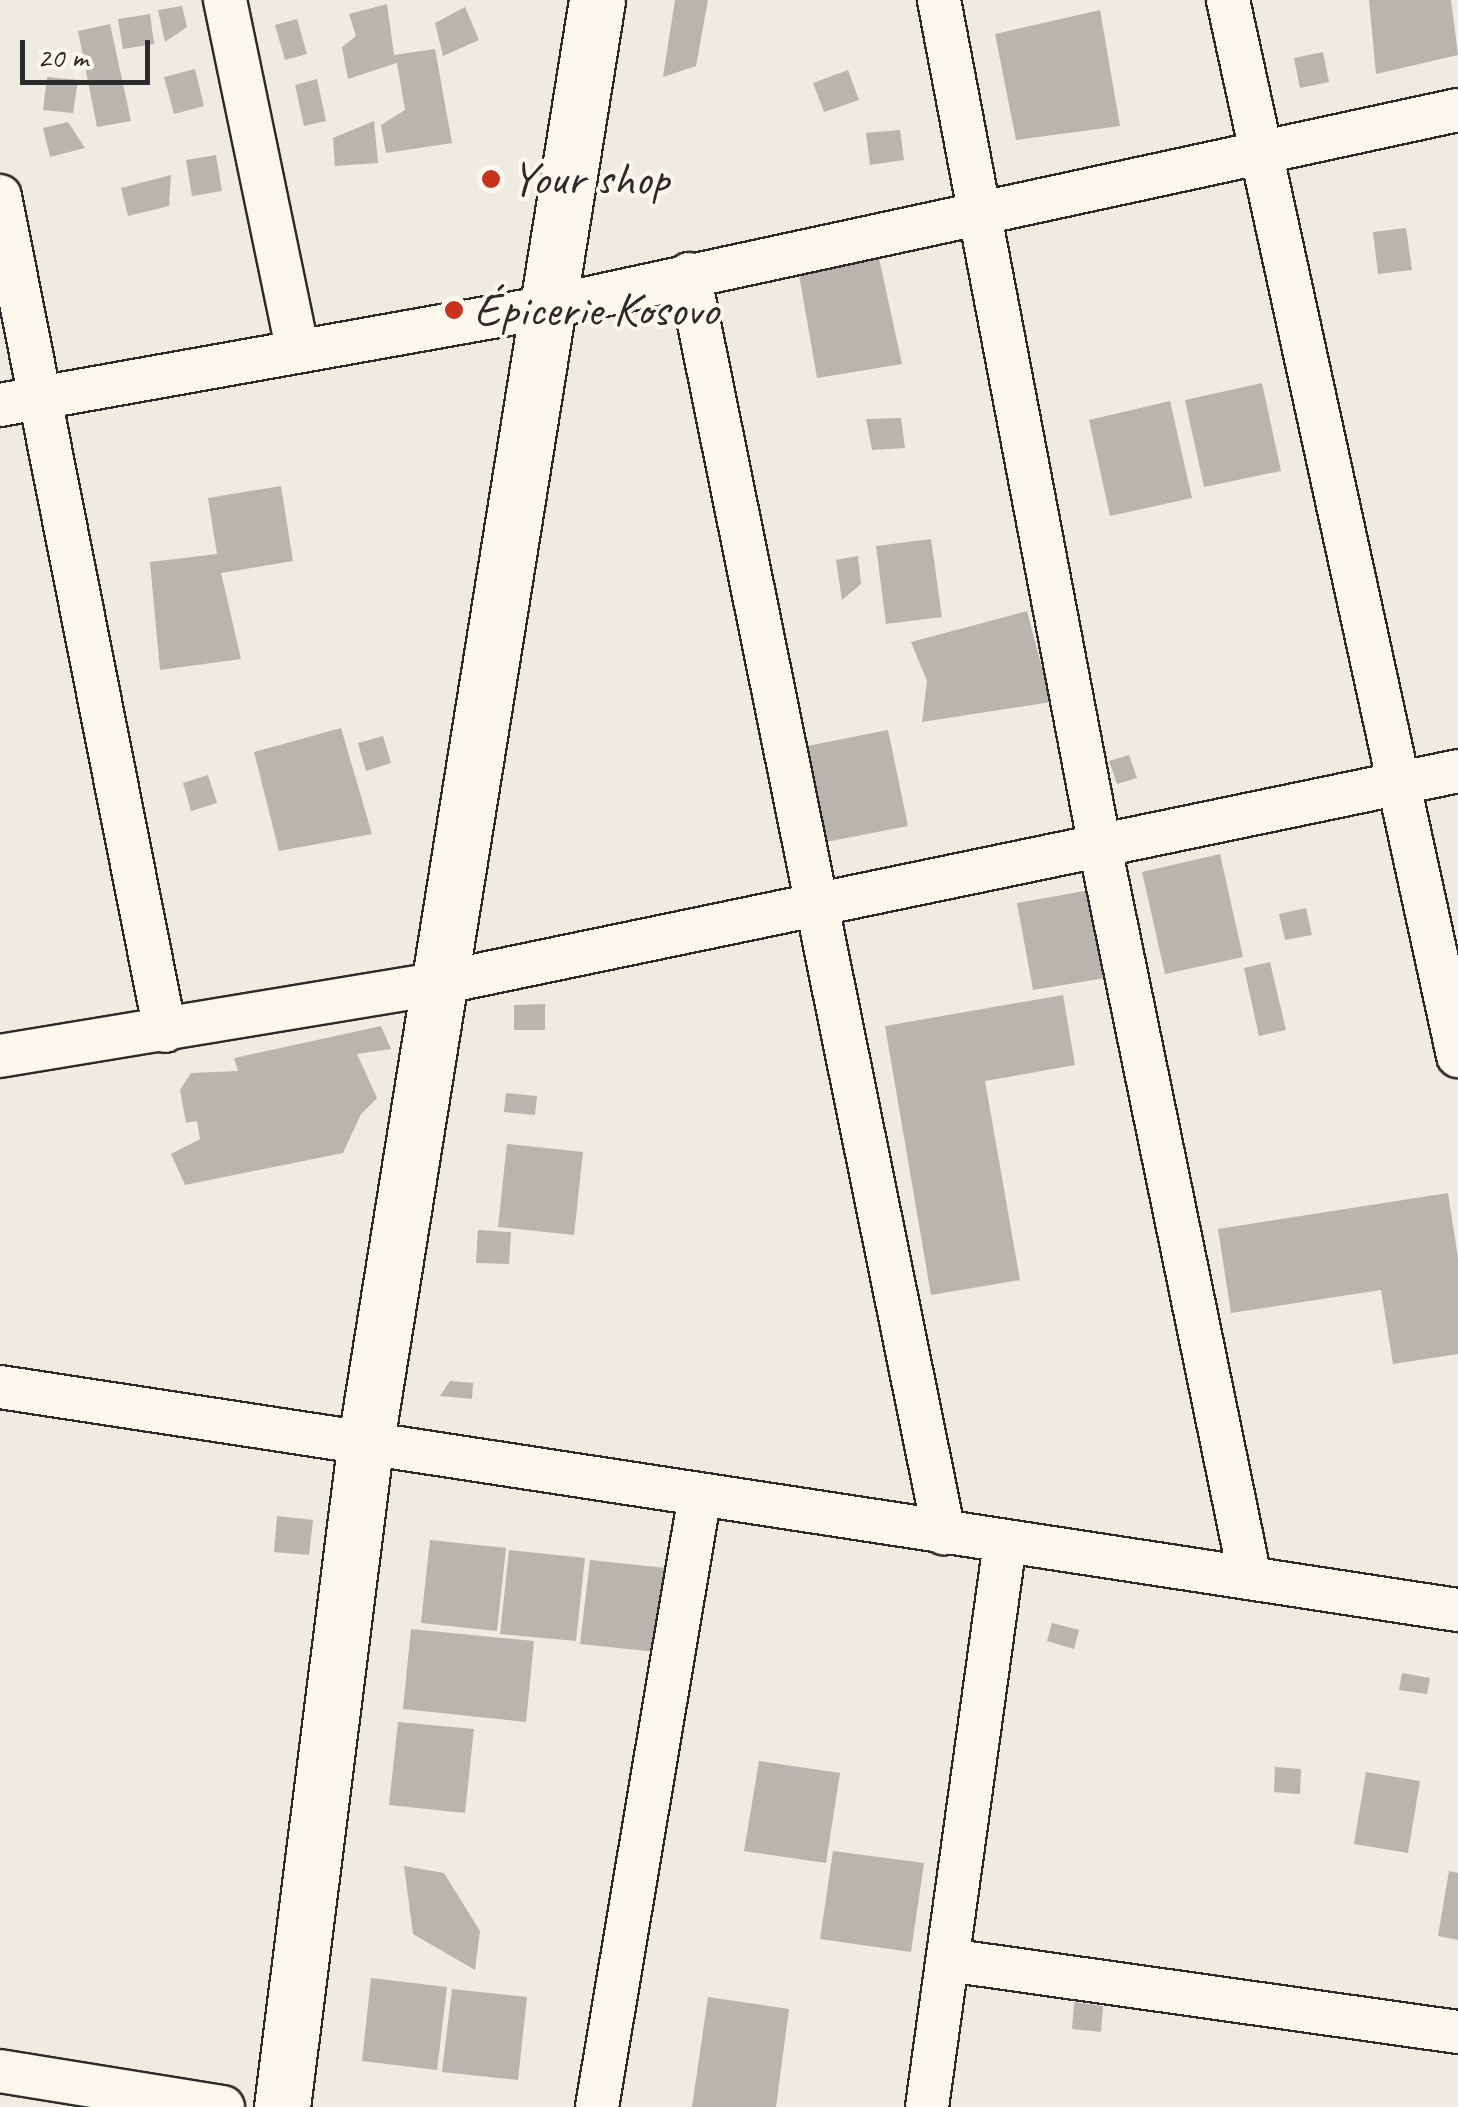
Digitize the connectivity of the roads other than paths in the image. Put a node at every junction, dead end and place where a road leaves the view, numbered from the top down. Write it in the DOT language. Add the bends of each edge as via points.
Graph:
graph roads {
  1 [pos="225,0"];
  2 [pos="597,0"];
  3 [pos="940,0"];
  4 [pos="1228,0"];
  5 [pos="1458,110"];
  6 [pos="1262,152"];
  7 [pos="0,196"];
  8 [pos="980,208"];
  9 [pos="689,274"];
  10 [pos="548,306"];
  11 [pos="298,351"];
  12 [pos="19,402"];
  13 [pos="1458,771"];
  14 [pos="1399,783"];
  15 [pos="1100,847"];
  16 [pos="821,907"];
  17 [pos="440,982"];
  18 [pos="164,1030"];
  19 [pos="0,1056"];
  20 [pos="1458,1056"];
  21 [pos="0,1387"];
  22 [pos="365,1446"];
  23 [pos="700,1494"];
  24 [pos="944,1532"];
  25 [pos="1004,1543"];
  26 [pos="1250,1578"];
  27 [pos="1458,1610"];
  28 [pos="948,1960"];
  29 [pos="1458,2032"];
  30 [pos="0,2072"];
  31 [pos="223,2107"];
  32 [pos="282,2107"];
  33 [pos="597,2107"];
  34 [pos="927,2107"];
  1 -- 11 [label="street"];
  2 -- 10 [label="street"];
  3 -- 8 [label="street"];
  4 -- 6 [label="street"];
  5 -- 6 [label="street"];
  6 -- 8 [label="street"];
  6 -- 14 [label="street"];
  7 -- 12 [label="street"];
  8 -- 9 [label="street"];
  8 -- 15 [label="street"];
  9 -- 10 [label="street"];
  9 -- 16 [label="street"];
  10 -- 11 [label="street"];
  10 -- 17 [label="street"];
  11 -- 12 [label="street"];
  12 -- 18 [label="street"];
  13 -- 14 [label="street"];
  14 -- 15 [label="street"];
  14 -- 20 [label="street"];
  15 -- 16 [label="street"];
  15 -- 26 [label="street"];
  16 -- 17 [label="street"];
  16 -- 24 [label="street"];
  17 -- 18 [label="street"];
  17 -- 22 [label="street"];
  18 -- 19 [label="street"];
  21 -- 22 [label="street"];
  22 -- 23 [label="street"];
  22 -- 32 [label="street"];
  23 -- 24 [label="street"];
  23 -- 33 [label="street"];
  24 -- 25 [label="street"];
  25 -- 26 [label="street"];
  25 -- 28 [label="street"];
  26 -- 27 [label="street"];
  28 -- 29 [label="street"];
  28 -- 34 [label="street"];
  30 -- 31 [label="street"];
}
